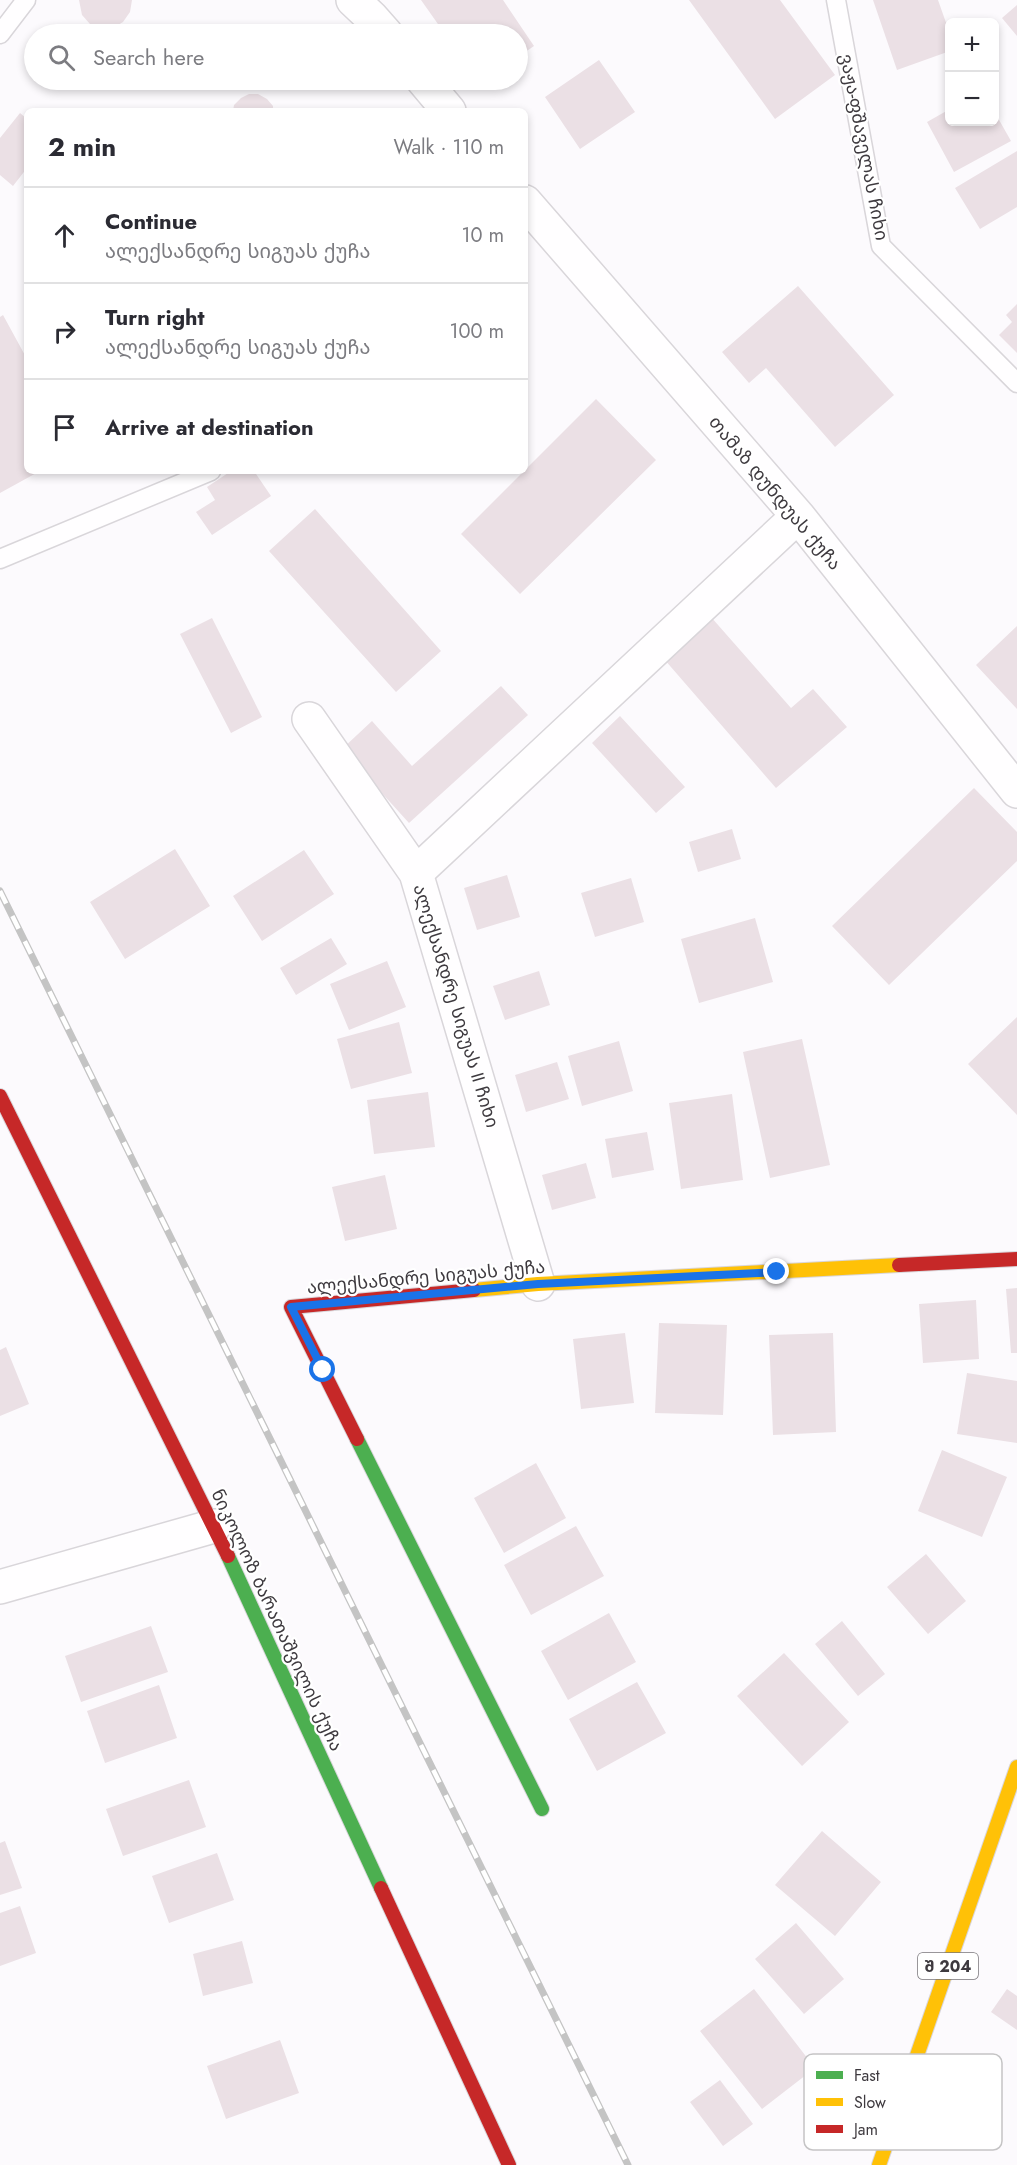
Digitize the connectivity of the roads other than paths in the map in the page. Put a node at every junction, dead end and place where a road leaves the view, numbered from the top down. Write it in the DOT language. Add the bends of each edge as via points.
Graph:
graph roads {
  1 [pos="26,0"];
  2 [pos="353,0"];
  3 [pos="836,0"];
  4 [pos="378,24"];
  5 [pos="0,34"];
  6 [pos="431,90"];
  7 [pos="446,108"];
  8 [pos="530,218"];
  9 [pos="1017,383"];
  10 [pos="205,474"];
  11 [pos="798,516"];
  12 [pos="0,559"];
  13 [pos="309,719"];
  14 [pos="1017,791"];
  15 [pos="416,873"];
  16 [pos="0,1096"];
  17 [pos="1017,1259"];
  18 [pos="538,1284"];
  19 [pos="214,1526"];
  20 [pos="0,1587"];
  21 [pos="1017,1767"];
  22 [pos="542,1809"];
  23 [pos="917,2054"];
  24 [pos="884,2150"];
  25 [pos="509,2165"];
  26 [pos="879,2165"];
  1 -- 5 [label="lane"];
  2 -- 4 [label="street"];
  3 -- 9 [label="lane, ვაჟა-ფშაველას ჩიხი" via="881,246"];
  6 -- 7 [label="street"];
  8 -- 11 [label="street, თამაზ დუნდუას ქუჩა"];
  10 -- 12 [label="lane"];
  11 -- 14 [label="street, თამაზ დუნდუას ქუჩა"];
  11 -- 15 [label="street"];
  13 -- 15 [label="street, ალექსანდრე სიგუას II ჩიხი"];
  15 -- 18 [label="street, ალექსანდრე სიგუას II ჩიხი"];
  16 -- 19 [label="street, ნიკოლოზ ბარათაშვილის ქუჩა"];
  17 -- 18 [label="street, ალექსანდრე სიგუას ქუჩა"];
  18 -- 22 [label="street, ალექსანდრე სიგუას ქუჩა" via="291,1307"];
  19 -- 20 [label="street"];
  19 -- 25 [label="street, ნიკოლოზ ბარათაშვილის ქუჩა"];
  21 -- 23 [label="street, შ 204"];
  24 -- 26 [label="street, შ 204"];
}
